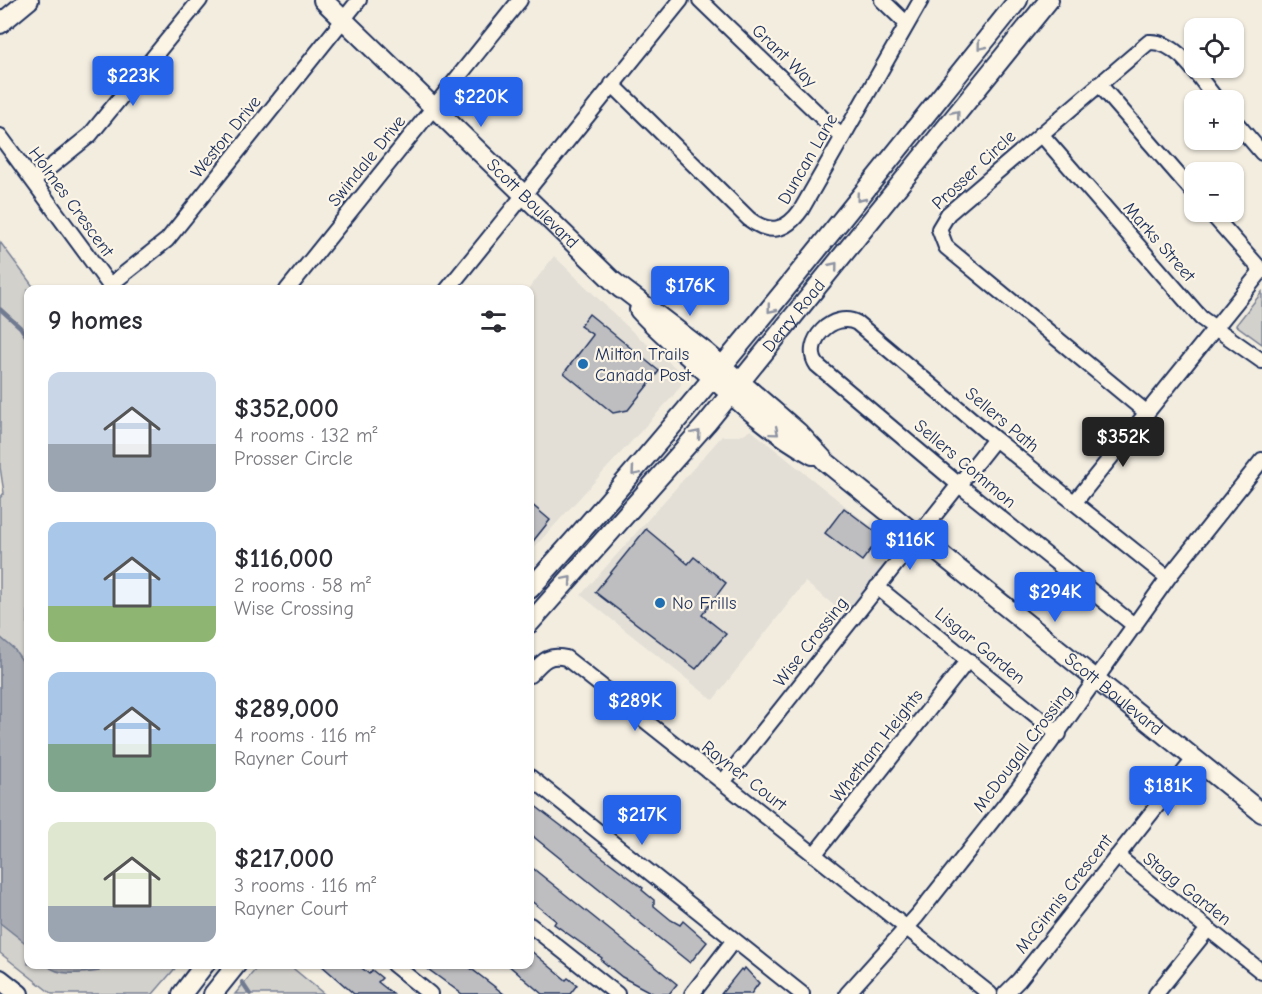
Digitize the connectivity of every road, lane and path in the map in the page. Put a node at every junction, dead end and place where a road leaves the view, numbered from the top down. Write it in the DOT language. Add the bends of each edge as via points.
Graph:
graph roads {
  1 [pos="29,0"];
  2 [pos="200,0"];
  3 [pos="323,0"];
  4 [pos="359,0"];
  5 [pos="520,0"];
  6 [pos="681,0"];
  7 [pos="700,0"];
  8 [pos="882,0"];
  9 [pos="921,0"];
  10 [pos="1018,0"];
  11 [pos="1049,0"];
  12 [pos="343,20"];
  13 [pos="0,24"];
  14 [pos="907,24"];
  15 [pos="612,84"];
  16 [pos="1099,84"];
  17 [pos="1209,90"];
  18 [pos="434,107"];
  19 [pos="1244,132"];
  20 [pos="1041,134"];
  21 [pos="0,136"];
  22 [pos="842,137"];
  23 [pos="1262,153"];
  24 [pos="33,181"];
  25 [pos="1184,182"];
  26 [pos="524,195"];
  27 [pos="1219,222"];
  28 [pos="1262,271"];
  29 [pos="110,285"];
  30 [pos="113,285"];
  31 [pos="291,285"];
  32 [pos="451,285"];
  33 [pos="838,319"];
  34 [pos="1216,328"];
  35 [pos="1262,361"];
  36 [pos="719,373"];
  37 [pos="735,388"];
  38 [pos="1147,413"];
  39 [pos="995,439"];
  40 [pos="1262,460"];
  41 [pos="958,484"];
  42 [pos="1074,504"];
  43 [pos="917,536"];
  44 [pos="1168,578"];
  45 [pos="534,585"];
  46 [pos="877,587"];
  47 [pos="534,618"];
  48 [pos="1135,626"];
  49 [pos="968,660"];
  50 [pos="534,670"];
  51 [pos="1097,680"];
  52 [pos="1059,734"];
  53 [pos="1195,758"];
  54 [pos="534,780"];
  55 [pos="723,782"];
  56 [pos="1262,813"];
  57 [pos="814,855"];
  58 [pos="1117,856"];
  59 [pos="534,928"];
  60 [pos="906,928"];
  61 [pos="1208,928"];
  62 [pos="734,940"];
  63 [pos="201,969"];
  64 [pos="233,969"];
  65 [pos="399,969"];
  66 [pos="1262,972"];
  67 [pos="0,979"];
  68 [pos="19,994"];
  69 [pos="183,994"];
  70 [pos="213,994"];
  71 [pos="430,994"];
  72 [pos="617,994"];
  73 [pos="692,994"];
  74 [pos="802,994"];
  75 [pos="847,994"];
  76 [pos="990,994"];
  77 [pos="1005,994"];
  78 [pos="1156,994"];
  1 -- 13 [label="main road"];
  2 -- 24 [label="street" via="90,135"];
  3 -- 12 [label="main road, Scott Boulevard"];
  4 -- 12 [label="street, Weston Drive"];
  5 -- 18 [label="street, Swindale Drive"];
  6 -- 15 [label="street"];
  7 -- 22 [label="street, Grant Way"];
  8 -- 14 [label="street"];
  9 -- 14 [label="street, Duncan Lane"];
  10 -- 36 [label="main road, Derry Road, one-way"];
  37 -- 11 [label="main road, Derry Road, one-way"];
  12 -- 18 [label="main road, Scott Boulevard"];
  12 -- 30 [label="street, Weston Drive" via="167,240"];
  14 -- 22 [label="street, Duncan Lane"];
  15 -- 22 [label="street, Duncan Lane" via="749,219 764,229 781,229 796,217"];
  15 -- 26 [label="street"];
  16 -- 17 [label="street, Prosser Circle" via="1143,45 1162,42 1173,48"];
  16 -- 20 [label="street, Prosser Circle"];
  16 -- 25 [label="street"];
  18 -- 26 [label="main road, Scott Boulevard"];
  18 -- 31 [label="street, Swindale Drive"];
  19 -- 23 [label="street"];
  20 -- 34 [label="street, Marks Street" via="1201,318"];
  20 -- 38 [label="street, Prosser Circle" via="943,219 939,229 941,241"];
  21 -- 24 [label="street, Holmes Crescent"];
  24 -- 29 [label="street, Holmes Crescent"];
  26 -- 32 [label="street"];
  26 -- 36 [label="main road, Scott Boulevard" via="614,282"];
  27 -- 28 [label="street"];
  28 -- 34 [label="street"];
  33 -- 39 [label="street, Sellers Path" via="857,323"];
  33 -- 41 [label="street, Sellers Common" via="831,322 812,348 817,365"];
  34 -- 35 [label="street, Marks Street"];
  34 -- 38 [label="street"];
  36 -- 37 [label="main road, Scott Boulevard"];
  36 -- 45 [label="main road, Derry Road, one-way"];
  37 -- 43 [label="main road, Scott Boulevard" via="785,439 826,462"];
  47 -- 37 [label="main road, Derry Road, one-way"];
  38 -- 42 [label="street"];
  39 -- 41 [label="street, Wise Crossing"];
  39 -- 42 [label="street, Sellers Path"];
  40 -- 44 [label="street, McDougall Crossing"];
  41 -- 43 [label="street, Wise Crossing"];
  41 -- 48 [label="street, Sellers Common"];
  42 -- 44 [label="street, Sellers Path"];
  43 -- 46 [label="street, Wise Crossing"];
  43 -- 51 [label="main road, Scott Boulevard"];
  44 -- 48 [label="street, McDougall Crossing"];
  46 -- 49 [label="street, Lisgar Garden"];
  46 -- 55 [label="street, Wise Crossing"];
  48 -- 51 [label="street, McDougall Crossing"];
  49 -- 52 [label="street, Lisgar Garden"];
  49 -- 57 [label="street, Whetham Heights"];
  50 -- 55 [label="street, Rayner Court" via="552,655 566,658"];
  51 -- 52 [label="street, McDougall Crossing"];
  51 -- 53 [label="main road, Scott Boulevard"];
  52 -- 60 [label="street, McDougall Crossing"];
  53 -- 56 [label="main road, Scott Boulevard"];
  53 -- 58 [label="street, McGinnis Crescent"];
  54 -- 62 [label="street"];
  55 -- 57 [label="street, Rayner Court"];
  57 -- 60 [label="street, Rayner Court"];
  58 -- 61 [label="street, Stagg Garden"];
  58 -- 77 [label="street, McGinnis Crescent"];
  59 -- 72 [label="street"];
  60 -- 75 [label="street, McDougall Crossing"];
  60 -- 76 [label="street"];
  61 -- 66 [label="street, Stagg Garden"];
  61 -- 78 [label="street"];
  62 -- 73 [label="street"];
  62 -- 74 [label="street"];
  63 -- 69 [label="main road"];
  64 -- 70 [label="main road"];
  65 -- 71 [label="street"];
  67 -- 68 [label="main road"];
}
